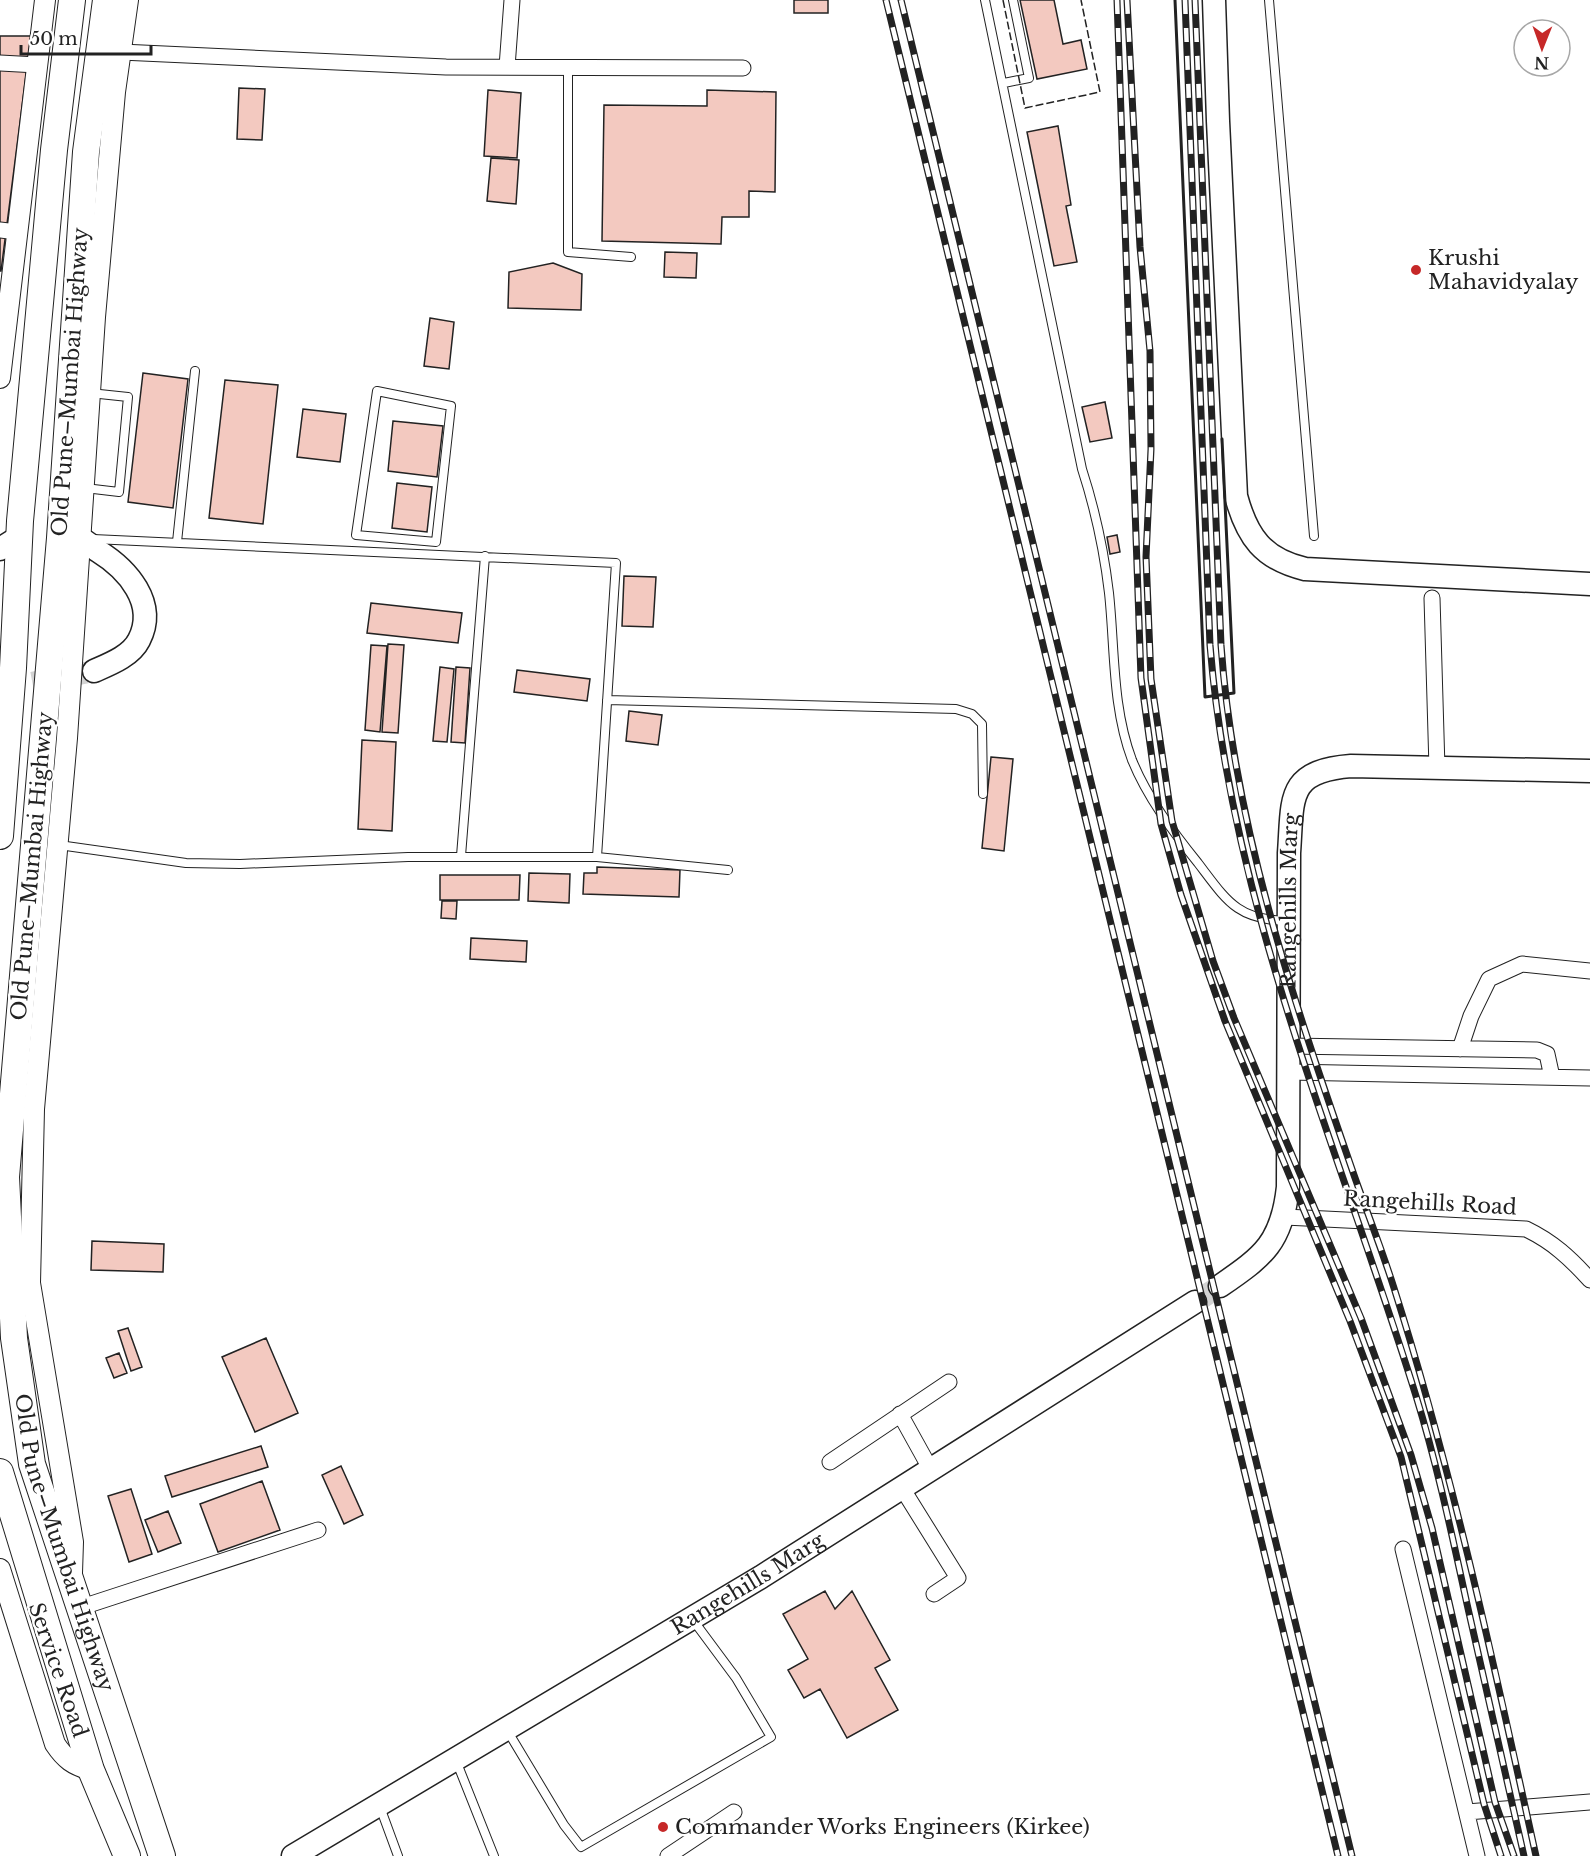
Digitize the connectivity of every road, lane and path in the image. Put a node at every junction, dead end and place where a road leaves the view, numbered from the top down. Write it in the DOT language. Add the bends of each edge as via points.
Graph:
graph roads {
  1 [pos="45,0"];
  2 [pos="72,0"];
  3 [pos="106,0"];
  4 [pos="128,0"];
  5 [pos="512,0"];
  6 [pos="985,0"];
  7 [pos="1013,0"];
  8 [pos="1214,0"];
  9 [pos="1269,0"];
  10 [pos="121,52"];
  11 [pos="0,63"];
  12 [pos="37,65"];
  13 [pos="507,67"];
  14 [pos="568,68"];
  15 [pos="743,68"];
  16 [pos="1004,83"];
  17 [pos="9,231"];
  18 [pos="631,257"];
  19 [pos="4,312"];
  20 [pos="195,371"];
  21 [pos="0,378"];
  22 [pos="90,393"];
  23 [pos="83,488"];
  24 [pos="1314,536"];
  25 [pos="70,538"];
  26 [pos="177,542"];
  27 [pos="10,543"];
  28 [pos="436,543"];
  29 [pos="434,554"];
  30 [pos="485,556"];
  31 [pos="1590,584"];
  32 [pos="1432,598"];
  33 [pos="7,668"];
  34 [pos="94,670"];
  35 [pos="607,700"];
  36 [pos="1437,768"];
  37 [pos="1590,771"];
  38 [pos="983,794"];
  39 [pos="0,836"];
  40 [pos="57,845"];
  41 [pos="461,856"];
  42 [pos="597,857"];
  43 [pos="728,870"];
  44 [pos="1289,921"];
  45 [pos="1590,971"];
  46 [pos="1289,1046"];
  47 [pos="1460,1049"];
  48 [pos="1289,1072"];
  49 [pos="1552,1077"];
  50 [pos="1590,1078"];
  51 [pos="1285,1217"];
  52 [pos="1590,1280"];
  53 [pos="1220,1286"];
  54 [pos="1195,1302"];
  55 [pos="950,1382"];
  56 [pos="900,1414"];
  57 [pos="830,1462"];
  58 [pos="931,1470"];
  59 [pos="0,1472"];
  60 [pos="902,1488"];
  61 [pos="318,1530"];
  62 [pos="1403,1549"];
  63 [pos="0,1569"];
  64 [pos="71,1583"];
  65 [pos="934,1594"];
  66 [pos="79,1608"];
  67 [pos="692,1618"];
  68 [pos="506,1729"];
  69 [pos="456,1760"];
  70 [pos="91,1770"];
  71 [pos="1590,1802"];
  72 [pos="380,1806"];
  73 [pos="734,1812"];
  74 [pos="1467,1812"];
  75 [pos="127,1856"];
  76 [pos="162,1856"];
  77 [pos="293,1856"];
  78 [pos="399,1856"];
  79 [pos="494,1856"];
  80 [pos="668,1856"];
  81 [pos="1478,1856"];
  1 -- 12 [label="street"];
  2 -- 27 [label="highway, Old Pune–Mumbai Highway"];
  3 -- 25 [label="highway, Old Pune–Mumbai Highway" via="86,152"];
  4 -- 10 [label="street"];
  5 -- 13 [label="street"];
  6 -- 16 [label="lane"];
  7 -- 16 [label="lane" via="1029,78"];
  8 -- 31 [label="main road" via="1236,496 1242,519 1254,538 1284,564 1305,569"];
  9 -- 24 [label="lane"];
  10 -- 13 [label="street" via="327,64"];
  10 -- 22 [label="street"];
  11 -- 12 [label="street"];
  12 -- 17 [label="street"];
  13 -- 14 [label="street"];
  14 -- 15 [label="street"];
  14 -- 18 [label="lane" via="568,252"];
  16 -- 44 [label="lane" via="1082,469 1093,502 1108,590 1121,723 1132,760 1151,798 1224,897 1247,915 1265,921"];
  17 -- 19 [label="street"];
  19 -- 21 [label="street"];
  20 -- 26 [label="lane"];
  22 -- 23 [label="street"];
  22 -- 23 [label="lane" via="128,397 119,492"];
  23 -- 25 [label="street"];
  25 -- 26 [label="lane"];
  25 -- 34 [label="main road" via="115,562 133,580 143,609 139,641 126,654"];
  25 -- 40 [label="street"];
  25 -- 64 [label="highway, Old Pune–Mumbai Highway" via="6,1177 14,1338 32,1464"];
  26 -- 29 [label="lane"];
  27 -- 33 [label="highway, Old Pune–Mumbai Highway"];
  28 -- 28 [label="lane" via="452,406 377,391 356,535"];
  28 -- 29 [label="lane"];
  29 -- 30 [label="lane"];
  30 -- 35 [label="lane" via="616,563"];
  30 -- 41 [label="lane"];
  32 -- 36 [label="street"];
  33 -- 39 [label="highway, Old Pune–Mumbai Highway"];
  35 -- 38 [label="lane" via="956,709 972,714 982,724"];
  35 -- 42 [label="lane"];
  36 -- 37 [label="main road, Rangehills Marg"];
  36 -- 44 [label="main road, Rangehills Marg" via="1330,768 1310,774 1298,787 1292,806"];
  40 -- 41 [label="lane" via="186,862 240,864"];
  40 -- 64 [label="street" via="34,1109 30,1283 73,1542"];
  41 -- 42 [label="lane"];
  42 -- 43 [label="lane"];
  44 -- 46 [label="main road, Rangehills Marg"];
  45 -- 47 [label="street" via="1522,964 1489,979"];
  46 -- 47 [label="street"];
  46 -- 48 [label="main road, Rangehills Marg"];
  47 -- 49 [label="street" via="1543,1052 1549,1059"];
  48 -- 49 [label="street"];
  48 -- 51 [label="main road, Rangehills Marg"];
  49 -- 50 [label="street"];
  51 -- 52 [label="street, Rangehills Road" via="1526,1229 1564,1251"];
  51 -- 53 [label="main road, Rangehills Marg" via="1273,1242 1250,1266"];
  54 -- 58 [label="main road, Rangehills Marg"];
  55 -- 56 [label="street"];
  56 -- 57 [label="street"];
  56 -- 58 [label="street"];
  58 -- 60 [label="main road, Rangehills Marg"];
  59 -- 70 [label="highway, Old Pune–Mumbai Highway"];
  60 -- 65 [label="street" via="958,1578"];
  60 -- 67 [label="main road, Rangehills Marg"];
  61 -- 66 [label="street"];
  62 -- 74 [label="street"];
  63 -- 70 [label="street, Service Road" via="55,1744 74,1766"];
  64 -- 66 [label="highway, Old Pune–Mumbai Highway"];
  66 -- 76 [label="highway, Old Pune–Mumbai Highway"];
  67 -- 68 [label="main road, Rangehills Marg"];
  67 -- 68 [label="lane" via="736,1678 771,1737 581,1846"];
  68 -- 69 [label="main road, Rangehills Marg"];
  69 -- 72 [label="main road, Rangehills Marg"];
  69 -- 79 [label="lane"];
  70 -- 75 [label="highway, Old Pune–Mumbai Highway"];
  71 -- 74 [label="street"];
  72 -- 77 [label="main road, Rangehills Marg"];
  72 -- 78 [label="lane"];
  73 -- 80 [label="street"];
  74 -- 81 [label="street"];
}
